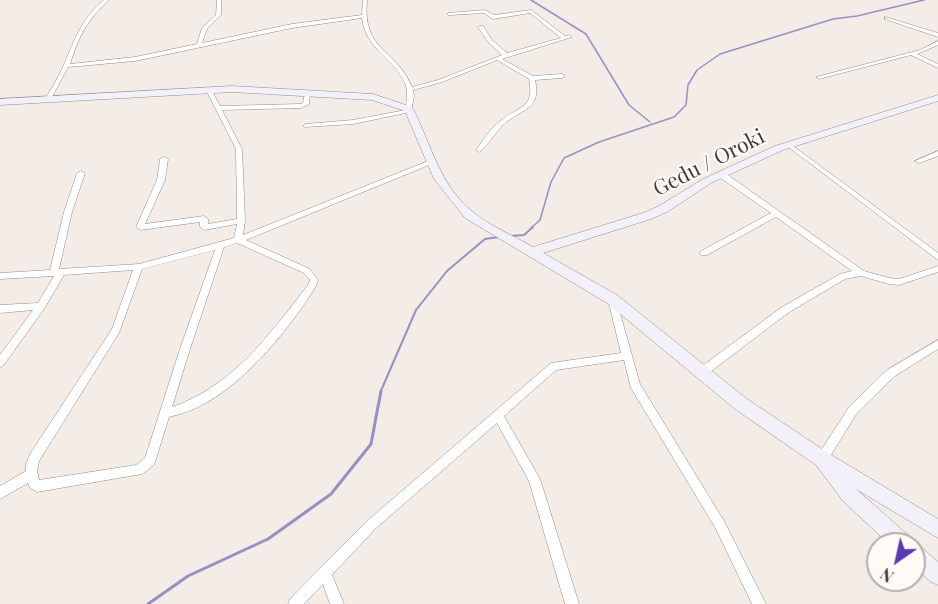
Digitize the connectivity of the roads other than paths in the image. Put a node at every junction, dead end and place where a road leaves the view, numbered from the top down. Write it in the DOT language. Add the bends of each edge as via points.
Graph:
graph roads {
  1 [pos="107,0"];
  2 [pos="219,0"];
  3 [pos="365,0"];
  4 [pos="450,15"];
  5 [pos="364,16"];
  6 [pos="887,18"];
  7 [pos="481,27"];
  8 [pos="938,35"];
  9 [pos="938,43"];
  10 [pos="199,44"];
  11 [pos="913,54"];
  12 [pos="506,55"];
  13 [pos="497,58"];
  14 [pos="66,66"];
  15 [pos="938,66"];
  16 [pos="562,76"];
  17 [pos="819,77"];
  18 [pos="532,78"];
  19 [pos="410,89"];
  20 [pos="209,90"];
  21 [pos="307,94"];
  22 [pos="48,99"];
  23 [pos="937,100"];
  24 [pos="0,102"];
  25 [pos="217,108"];
  26 [pos="409,110"];
  27 [pos="306,126"];
  28 [pos="789,145"];
  29 [pos="479,150"];
  30 [pos="938,153"];
  31 [pos="164,159"];
  32 [pos="919,161"];
  33 [pos="430,163"];
  34 [pos="81,173"];
  35 [pos="722,175"];
  36 [pos="775,214"];
  37 [pos="241,221"];
  38 [pos="238,240"];
  39 [pos="221,245"];
  40 [pos="525,249"];
  41 [pos="704,253"];
  42 [pos="938,257"];
  43 [pos="139,267"];
  44 [pos="938,269"];
  45 [pos="58,272"];
  46 [pos="861,273"];
  47 [pos="0,276"];
  48 [pos="612,299"];
  49 [pos="41,306"];
  50 [pos="0,309"];
  51 [pos="938,344"];
  52 [pos="3,352"];
  53 [pos="626,356"];
  54 [pos="0,363"];
  55 [pos="702,372"];
  56 [pos="165,414"];
  57 [pos="498,415"];
  58 [pos="822,459"];
  59 [pos="32,474"];
  60 [pos="0,493"];
  61 [pos="938,529"];
  62 [pos="890,532"];
  63 [pos="926,564"];
  64 [pos="325,574"];
  65 [pos="938,575"];
  66 [pos="295,604"];
  67 [pos="337,604"];
  68 [pos="572,604"];
  69 [pos="759,604"];
  1 -- 14 [label="street" via="91,14"];
  2 -- 10 [label="street" via="218,15 205,28"];
  3 -- 5 [label="street"];
  4 -- 12 [label="street" via="485,10 493,17 531,11 566,37"];
  5 -- 10 [label="street"];
  5 -- 19 [label="street" via="366,31 403,72"];
  6 -- 8 [label="street"];
  7 -- 12 [label="street"];
  9 -- 11 [label="street"];
  10 -- 14 [label="street" via="135,58"];
  11 -- 15 [label="street"];
  11 -- 17 [label="street"];
  12 -- 13 [label="street"];
  13 -- 18 [label="street"];
  13 -- 19 [label="street"];
  14 -- 22 [label="street"];
  16 -- 18 [label="street"];
  18 -- 29 [label="street" via="536,93 533,100 504,121"];
  19 -- 26 [label="street"];
  20 -- 21 [label="street"];
  20 -- 22 [label="street"];
  20 -- 25 [label="street"];
  21 -- 25 [label="street" via="306,104 301,106"];
  21 -- 26 [label="street" via="373,97"];
  22 -- 24 [label="street"];
  23 -- 28 [label="street, Gedu / Oroki"];
  25 -- 37 [label="street" via="239,148"];
  26 -- 27 [label="street" via="353,122"];
  26 -- 33 [label="street"];
  28 -- 35 [label="street, Gedu / Oroki"];
  28 -- 42 [label="street"];
  30 -- 32 [label="street"];
  31 -- 37 [label="street" via="161,180 140,227 204,219 204,227"];
  33 -- 38 [label="street"];
  33 -- 40 [label="street" via="457,204"];
  34 -- 45 [label="street" via="68,212"];
  35 -- 36 [label="street"];
  35 -- 40 [label="street, Gedu / Oroki" via="647,216"];
  36 -- 41 [label="street"];
  36 -- 46 [label="street"];
  37 -- 38 [label="street"];
  38 -- 39 [label="street"];
  38 -- 56 [label="street" via="307,271 312,276 312,286 269,342 238,372 200,400"];
  39 -- 43 [label="street"];
  39 -- 56 [label="street"];
  40 -- 48 [label="street"];
  43 -- 45 [label="street"];
  43 -- 59 [label="street" via="116,330 34,458"];
  44 -- 46 [label="street" via="899,282"];
  45 -- 47 [label="street"];
  45 -- 49 [label="street"];
  46 -- 55 [label="street" via="843,276 785,310"];
  48 -- 53 [label="street"];
  48 -- 55 [label="street"];
  49 -- 50 [label="street"];
  49 -- 52 [label="street"];
  51 -- 58 [label="street" via="891,373 853,410"];
  52 -- 54 [label="street"];
  53 -- 57 [label="street" via="554,366"];
  53 -- 69 [label="street" via="635,385 720,525"];
  55 -- 58 [label="street" via="741,404"];
  56 -- 59 [label="street" via="150,461 138,470 38,486"];
  57 -- 64 [label="street" via="371,525"];
  57 -- 68 [label="street" via="534,479"];
  58 -- 61 [label="street"];
  58 -- 62 [label="street" via="832,477"];
  59 -- 60 [label="street"];
  63 -- 65 [label="street"];
  64 -- 66 [label="street"];
  64 -- 67 [label="street"];
}
